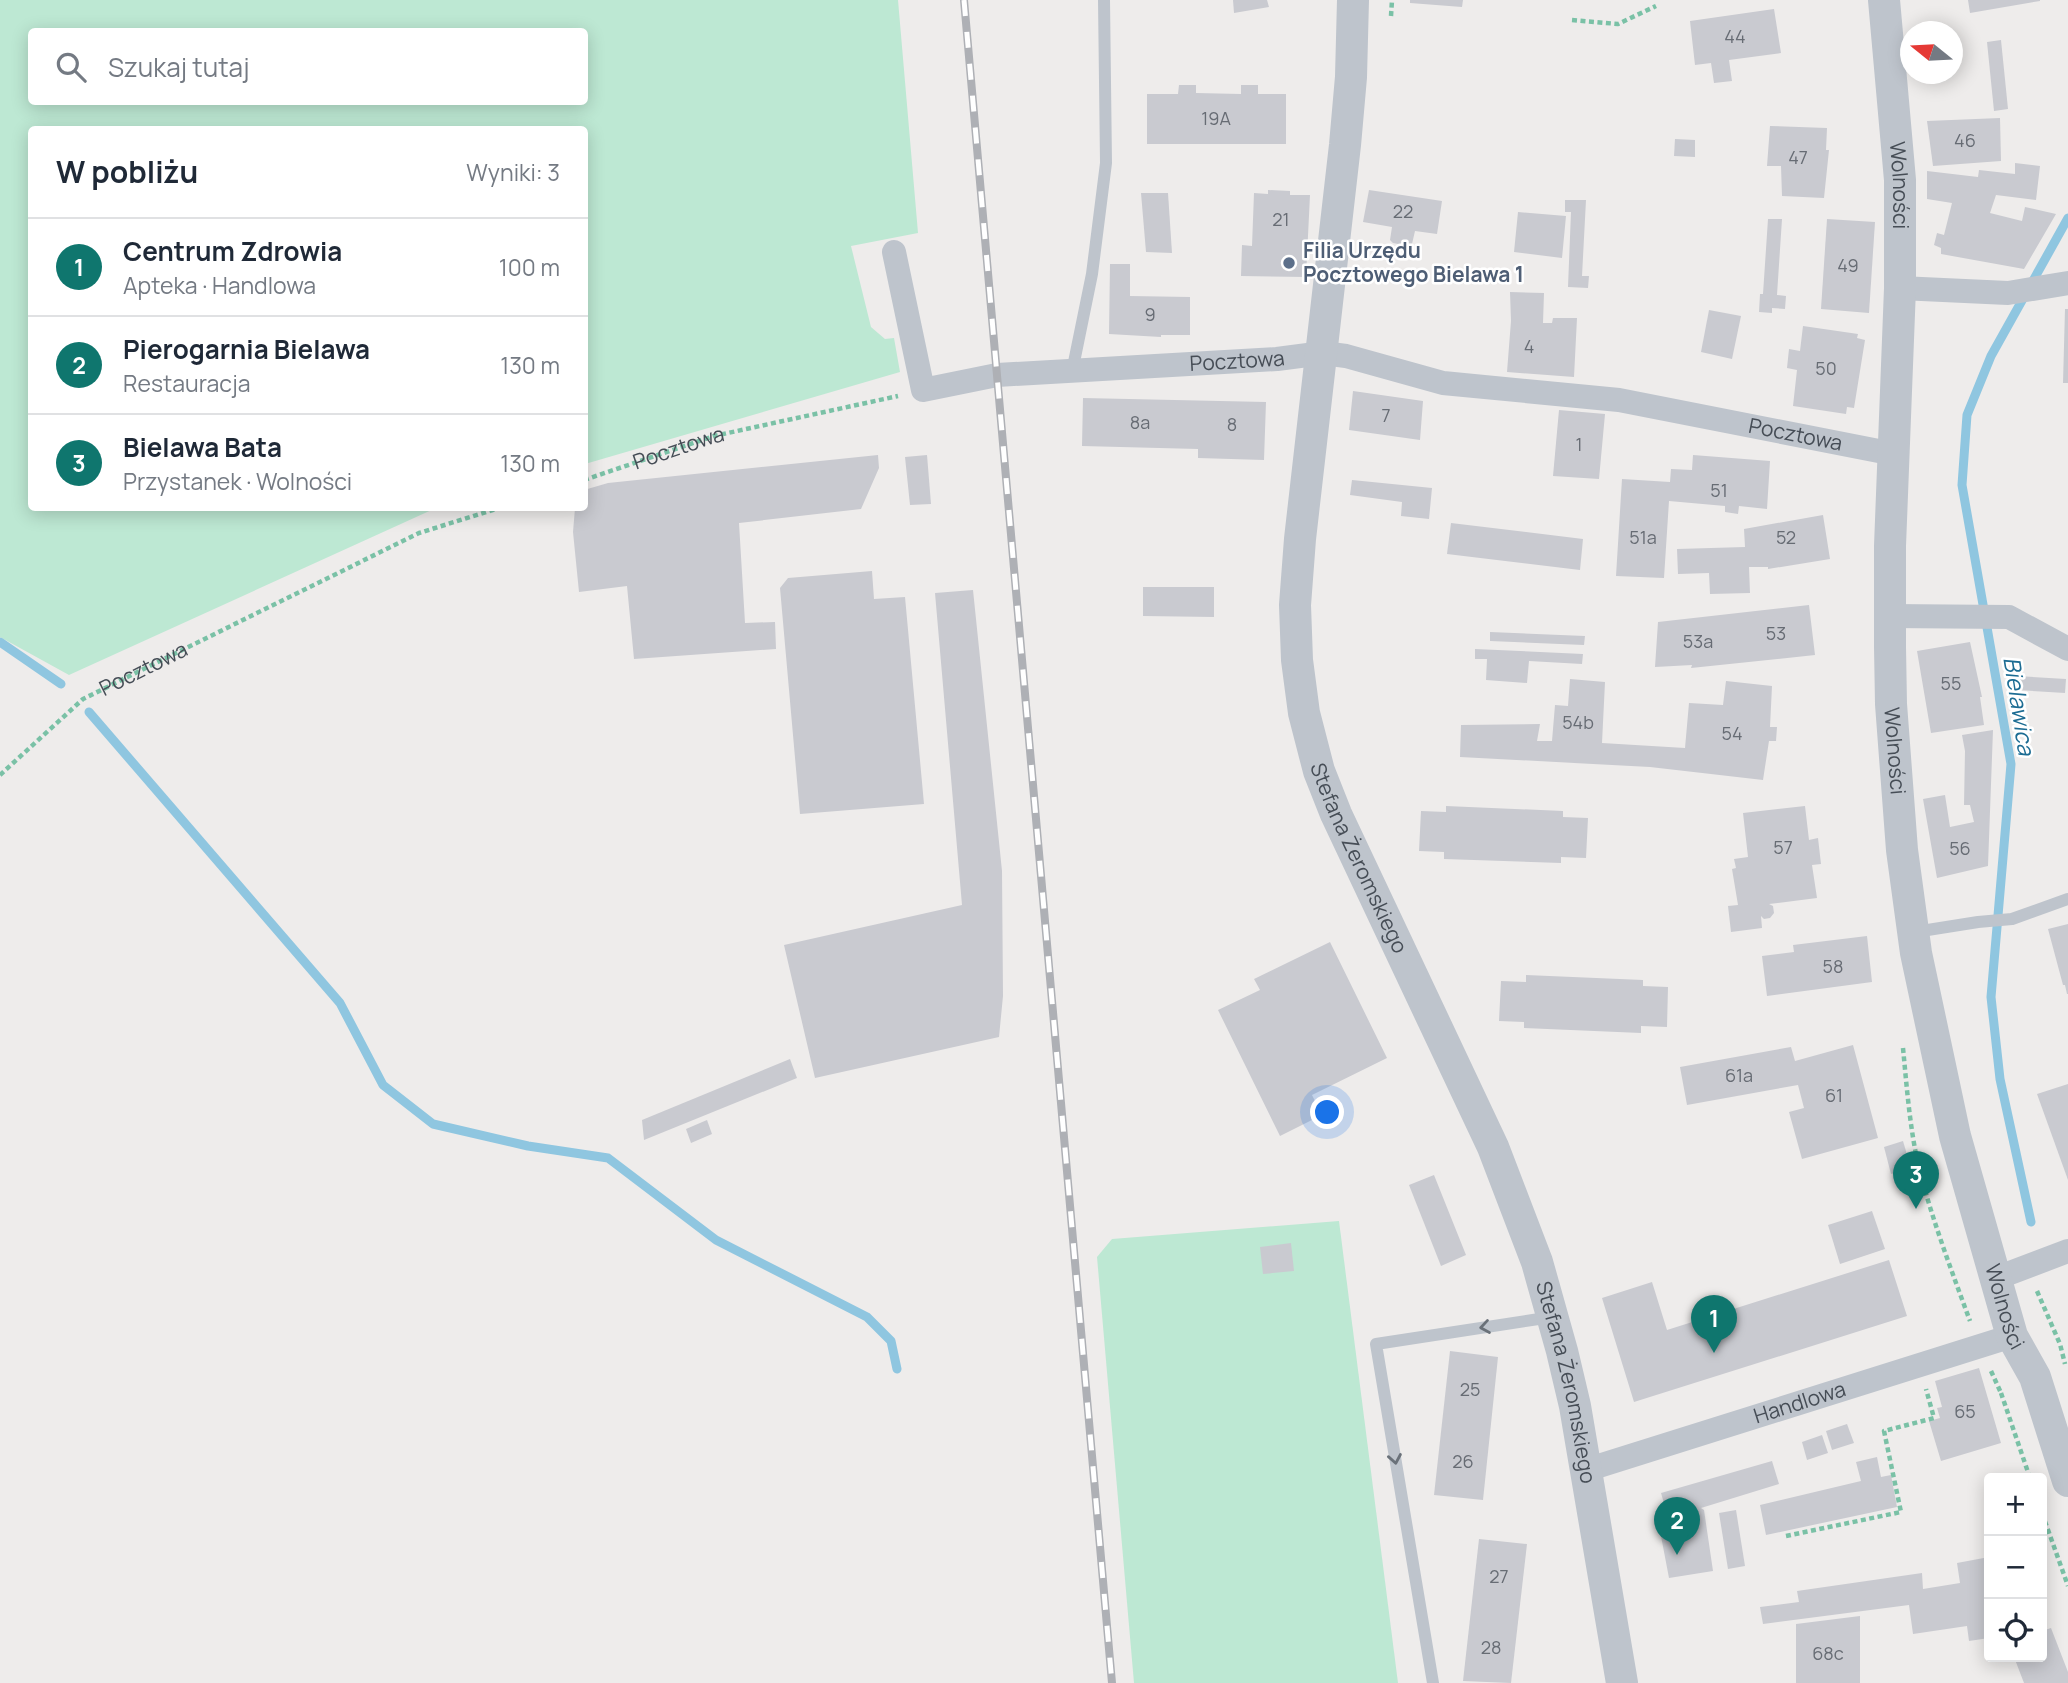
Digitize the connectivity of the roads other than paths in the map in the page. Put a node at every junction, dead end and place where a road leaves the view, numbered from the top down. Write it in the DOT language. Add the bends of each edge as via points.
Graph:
graph roads {
  1 [pos="1104,0"];
  2 [pos="1353,0"];
  3 [pos="1884,0"];
  4 [pos="894,252"];
  5 [pos="2058,285"];
  6 [pos="1900,288"];
  7 [pos="1323,353"];
  8 [pos="1072,373"];
  9 [pos="1894,454"];
  10 [pos="1890,616"];
  11 [pos="2068,649"];
  12 [pos="2068,900"];
  13 [pos="1913,932"];
  14 [pos="2068,1251"];
  15 [pos="1994,1279"];
  16 [pos="1553,1317"];
  17 [pos="2012,1336"];
  18 [pos="1586,1469"];
  19 [pos="2068,1481"];
  20 [pos="1433,1683"];
  21 [pos="1622,1683"];
  1 -- 8 [label="lane" via="1106,163 1092,274"];
  2 -- 7 [label="street, Stefana Żeromskiego" via="1348,113"];
  3 -- 6 [label="street, Wolności" via="1899,159"];
  4 -- 8 [label="street, Pocztowa" via="923,390 997,375"];
  5 -- 6 [label="street" via="2008,293"];
  6 -- 9 [label="street, Wolności"];
  7 -- 8 [label="street, Pocztowa"];
  7 -- 9 [label="street, Pocztowa" via="1443,383 1619,400"];
  7 -- 16 [label="street, Stefana Żeromskiego" via="1296,588 1297,660 1309,735 1340,824 1503,1172"];
  9 -- 10 [label="street, Wolności"];
  10 -- 11 [label="street" via="2009,617"];
  10 -- 13 [label="street, Wolności" via="1896,783"];
  12 -- 13 [label="lane" via="2012,919"];
  13 -- 15 [label="street, Wolności" via="1955,1136"];
  14 -- 15 [label="street"];
  15 -- 17 [label="street, Wolności"];
  16 -- 18 [label="street, Stefana Żeromskiego"];
  16 -- 20 [label="lane, one-way" via="1376,1344"];
  17 -- 18 [label="street, Handlowa"];
  17 -- 19 [label="street, Wolności" via="2035,1377"];
  18 -- 21 [label="street, Stefana Żeromskiego"];
}
